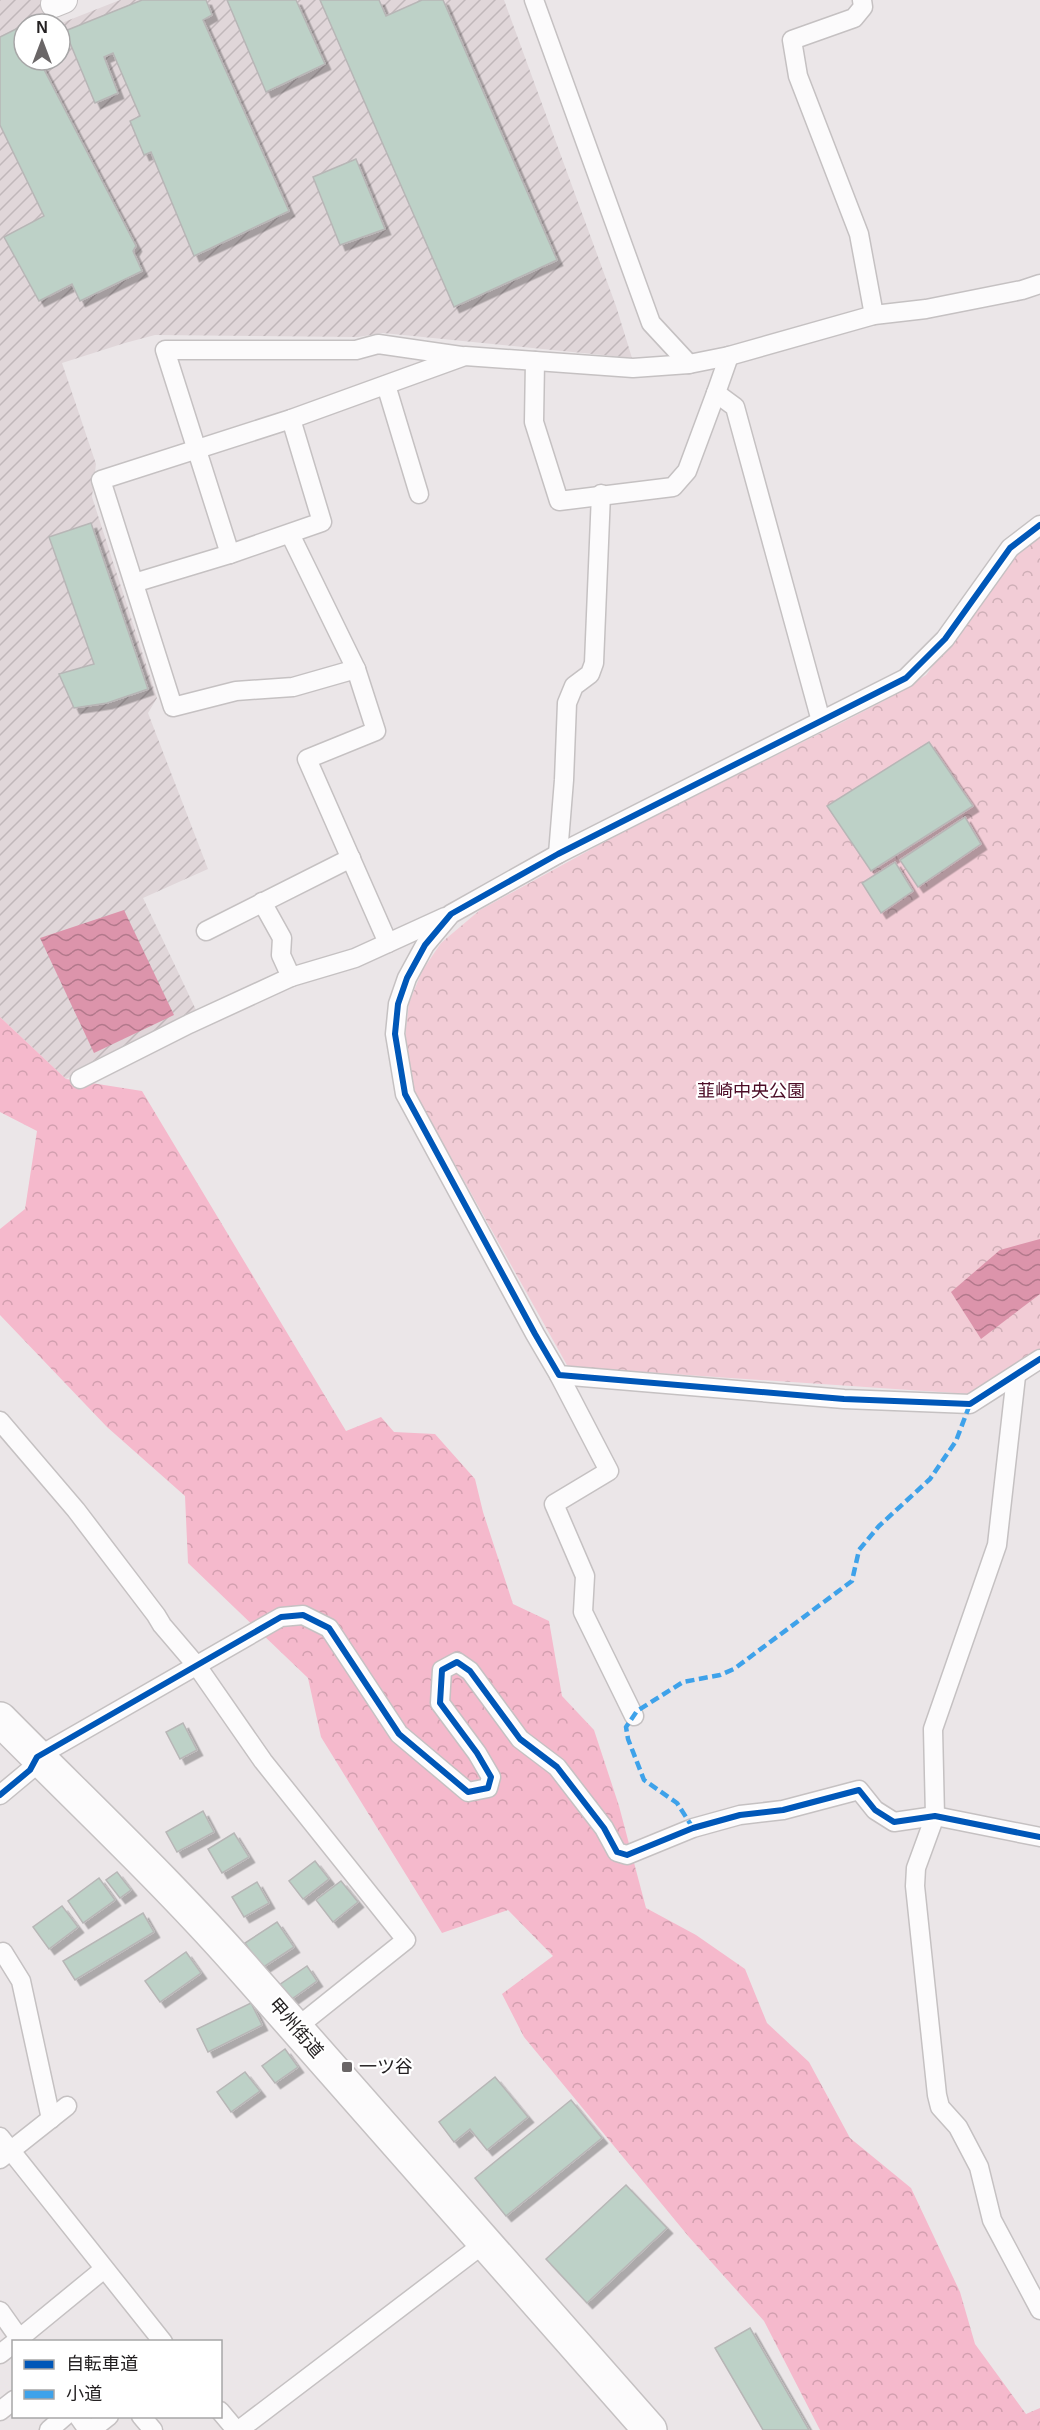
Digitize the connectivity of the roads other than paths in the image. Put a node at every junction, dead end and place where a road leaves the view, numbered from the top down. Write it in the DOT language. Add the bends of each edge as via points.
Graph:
graph roads {
  1 [pos="534,0"];
  2 [pos="862,0"];
  3 [pos="1040,284"];
  4 [pos="874,315"];
  5 [pos="465,356"];
  6 [pos="729,356"];
  7 [pos="535,361"];
  8 [pos="689,364"];
  9 [pos="386,385"];
  10 [pos="716,393"];
  11 [pos="291,419"];
  12 [pos="195,449"];
  13 [pos="419,494"];
  14 [pos="601,494"];
  15 [pos="1040,525"];
  16 [pos="290,534"];
  17 [pos="230,554"];
  18 [pos="134,583"];
  19 [pos="356,669"];
  20 [pos="821,721"];
  21 [pos="558,854"];
  22 [pos="351,858"];
  23 [pos="262,902"];
  24 [pos="451,914"];
  25 [pos="206,931"];
  26 [pos="388,943"];
  27 [pos="291,977"];
  28 [pos="80,1078"];
  29 [pos="1040,1359"];
  30 [pos="559,1375"];
  31 [pos="1016,1376"];
  32 [pos="591,1379"];
  33 [pos="571,1398"];
  34 [pos="0,1421"];
  35 [pos="196,1666"];
  36 [pos="634,1716"];
  37 [pos="0,1719"];
  38 [pos="37,1757"];
  39 [pos="0,1795"];
  40 [pos="935,1816"];
  41 [pos="1040,1837"];
  42 [pos="3,1952"];
  43 [pos="296,2028"];
  44 [pos="67,2106"];
  45 [pos="51,2119"];
  46 [pos="4,2149"];
  47 [pos="486,2242"];
  48 [pos="104,2268"];
  49 [pos="1034,2283"];
  50 [pos="1040,2310"];
  51 [pos="0,2311"];
  52 [pos="16,2340"];
  53 [pos="18,2340"];
  54 [pos="161,2340"];
  55 [pos="12,2345"];
  56 [pos="0,2354"];
  57 [pos="12,2402"];
  58 [pos="0,2411"];
  59 [pos="222,2415"];
  60 [pos="63,2418"];
  61 [pos="80,2418"];
  62 [pos="106,2418"];
  63 [pos="143,2418"];
  64 [pos="49,2430"];
  65 [pos="90,2430"];
  66 [pos="153,2430"];
  67 [pos="236,2430"];
  68 [pos="650,2430"];
  1 -- 8 [label="street" via="651,323"];
  2 -- 4 [label="street" via="863,7 854,18 792,40 798,76 859,234"];
  3 -- 4 [label="street" via="926,309"];
  4 -- 6 [label="street"];
  5 -- 7 [label="street"];
  5 -- 9 [label="street"];
  5 -- 12 [label="street" via="378,344 356,350 165,350"];
  6 -- 8 [label="street"];
  6 -- 10 [label="street"];
  7 -- 8 [label="street" via="633,368"];
  7 -- 14 [label="street" via="534,422 559,501"];
  9 -- 11 [label="street"];
  9 -- 13 [label="street"];
  10 -- 14 [label="street" via="687,471 673,487"];
  10 -- 20 [label="street" via="735,407"];
  11 -- 12 [label="street"];
  11 -- 16 [label="street" via="322,522"];
  12 -- 17 [label="street"];
  12 -- 18 [label="street" via="101,480"];
  14 -- 21 [label="street" via="594,663 590,674 574,686 567,703"];
  15 -- 20 [label="street" via="1010,548 945,639 906,678"];
  16 -- 17 [label="street"];
  16 -- 19 [label="street"];
  17 -- 18 [label="street"];
  18 -- 19 [label="street" via="172,707 236,691 293,687"];
  19 -- 22 [label="street" via="376,731 308,759"];
  20 -- 21 [label="street"];
  21 -- 24 [label="street"];
  22 -- 23 [label="street"];
  22 -- 26 [label="street"];
  23 -- 25 [label="street"];
  23 -- 27 [label="street" via="282,938 281,955"];
  24 -- 26 [label="street"];
  24 -- 30 [label="street" via="425,945 398,1004 395,1034 405,1094"];
  26 -- 27 [label="street" via="355,958"];
  27 -- 28 [label="street"];
  29 -- 31 [label="street"];
  30 -- 32 [label="street"];
  30 -- 33 [label="street"];
  31 -- 32 [label="street" via="970,1404 844,1399"];
  31 -- 40 [label="street" via="997,1545 933,1729"];
  32 -- 33 [label="street"];
  33 -- 36 [label="street" via="609,1471 554,1504 585,1576 583,1612"];
  34 -- 35 [label="street" via="76,1510"];
  35 -- 38 [label="street"];
  35 -- 40 [label="street" via="281,1617 303,1615 329,1629 399,1734 468,1792 488,1788 491,1777 440,1703 442,1670 457,1662 470,1671 520,1739 556,1767 604,1828 617,1852 627,1855 693,1828 859,1790 875,1810 894,1822"];
  35 -- 43 [label="street" via="263,1761 406,1940"];
  37 -- 38 [label="highway, 甲州街道"];
  38 -- 39 [label="street" via="30,1770"];
  38 -- 43 [label="highway, 甲州街道" via="126,1845"];
  40 -- 41 [label="street"];
  40 -- 49 [label="street" via="916,1868 915,1886 937,2095 940,2107 958,2127 979,2167 992,2220"];
  42 -- 45 [label="street" via="21,1980"];
  43 -- 47 [label="highway, 甲州街道"];
  44 -- 45 [label="street"];
  45 -- 46 [label="street"];
  46 -- 48 [label="street"];
  47 -- 67 [label="street"];
  47 -- 68 [label="highway, 甲州街道"];
  48 -- 53 [label="street"];
  48 -- 54 [label="street"];
  49 -- 50 [label="street"];
  51 -- 52 [label="street"];
  55 -- 56 [label="street"];
  57 -- 58 [label="street"];
  59 -- 67 [label="street"];
  60 -- 64 [label="street"];
  61 -- 65 [label="street"];
  62 -- 65 [label="street"];
  63 -- 66 [label="street"];
}
